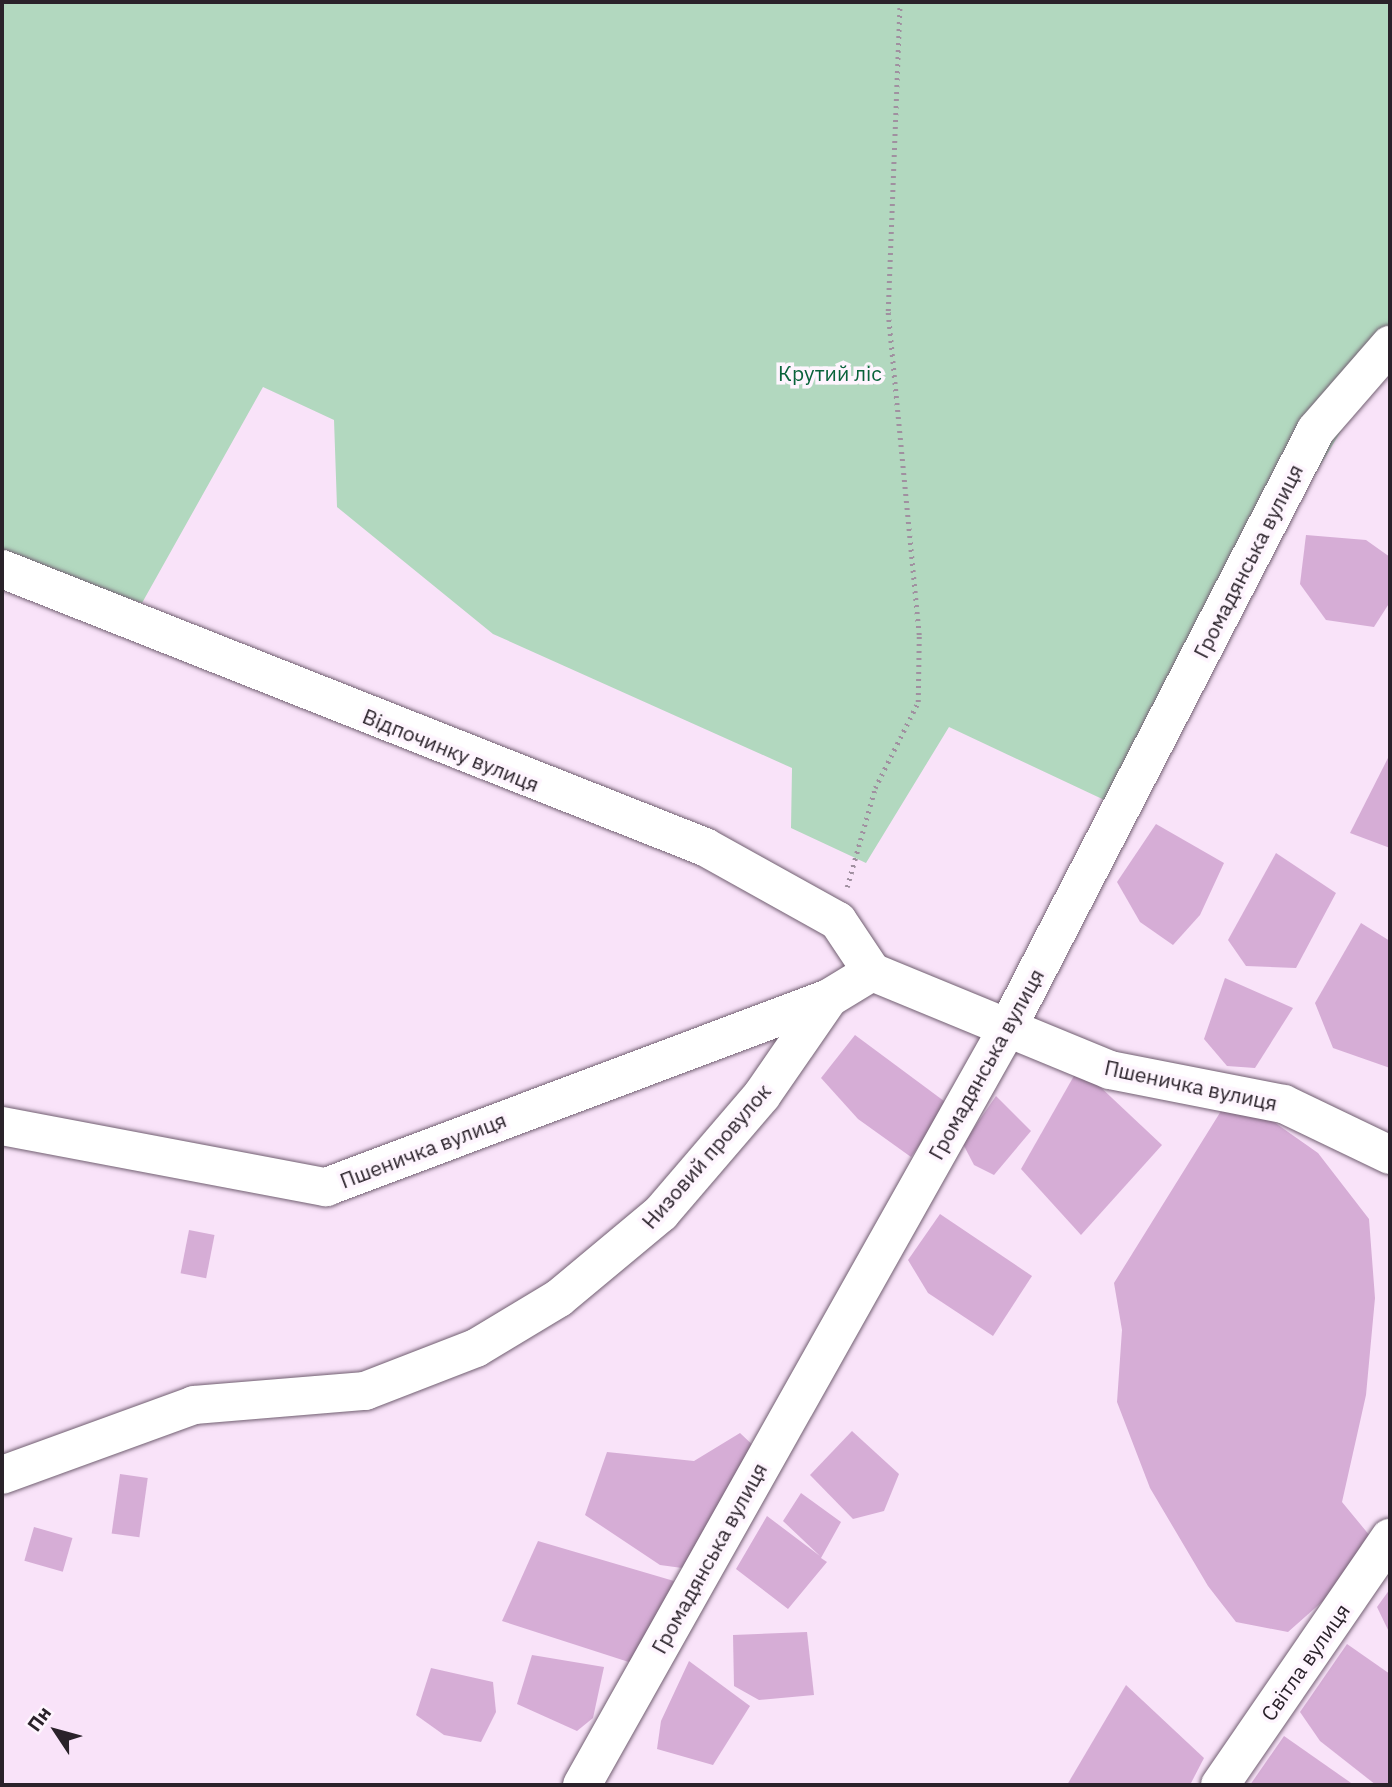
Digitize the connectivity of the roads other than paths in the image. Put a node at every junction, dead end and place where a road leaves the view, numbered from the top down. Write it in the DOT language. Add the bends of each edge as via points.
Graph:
graph roads {
  1 [pos="1390,345"];
  2 [pos="2,569"];
  3 [pos="872,972"];
  4 [pos="829,998"];
  5 [pos="1007,1029"];
  6 [pos="2,1126"];
  7 [pos="1390,1155"];
  8 [pos="2,1475"];
  9 [pos="1390,1538"];
  10 [pos="582,1785"];
  11 [pos="1220,1785"];
  1 -- 5 [label="street, Громадянська вулиця" via="1316,430"];
  2 -- 3 [label="street, Відпочинку вулиця" via="705,847 838,921"];
  3 -- 4 [label="street, Низовий провулок"];
  3 -- 5 [label="street, Пшеничка вулиця"];
  4 -- 6 [label="street, Пшеничка вулиця" via="326,1187"];
  4 -- 8 [label="street, Низовий провулок" via="762,1095 661,1213 559,1298 476,1348 365,1391 194,1405"];
  5 -- 7 [label="street, Пшеничка вулиця" via="1110,1070 1284,1104"];
  5 -- 10 [label="street, Громадянська вулиця"];
  9 -- 11 [label="street, Світла вулиця"];
}
